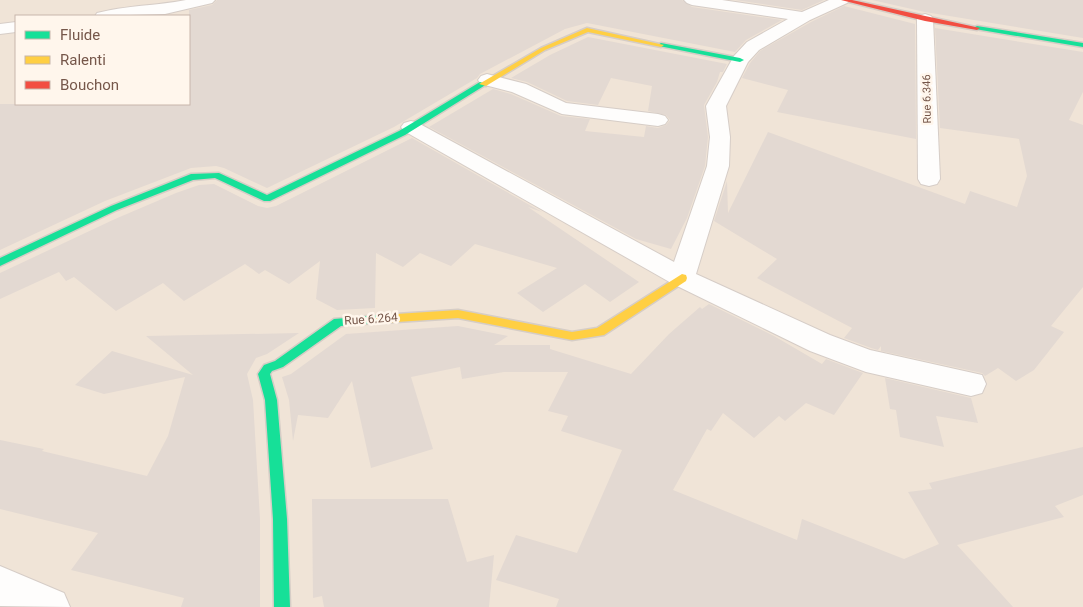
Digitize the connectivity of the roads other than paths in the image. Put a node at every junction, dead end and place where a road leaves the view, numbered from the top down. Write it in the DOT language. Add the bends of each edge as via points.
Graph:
graph roads {
  1 [pos="111,0"];
  2 [pos="208,0"];
  3 [pos="692,0"];
  4 [pos="843,0"];
  5 [pos="919,11"];
  6 [pos="127,12"];
  7 [pos="109,15"];
  8 [pos="804,17"];
  9 [pos="15,27"];
  10 [pos="0,29"];
  11 [pos="1083,45"];
  12 [pos="740,60"];
  13 [pos="488,80"];
  14 [pos="658,120"];
  15 [pos="411,127"];
  16 [pos="929,179"];
  17 [pos="0,262"];
  18 [pos="682,278"];
  19 [pos="971,384"];
  20 [pos="0,586"];
  21 [pos="50,607"];
  22 [pos="282,607"];
  1 -- 6 [label="street"];
  2 -- 6 [label="street" via="165,9"];
  3 -- 8 [label="street"];
  4 -- 5 [label="street"];
  4 -- 8 [label="street"];
  5 -- 11 [label="street"];
  5 -- 16 [label="street, Rue 6.346"];
  6 -- 7 [label="street"];
  8 -- 12 [label="street" via="753,46"];
  9 -- 10 [label="street"];
  12 -- 13 [label="street" via="588,30 543,49"];
  12 -- 18 [label="street" via="716,106 720,137 718,166"];
  13 -- 14 [label="street" via="519,88 562,108"];
  13 -- 15 [label="street"];
  15 -- 17 [label="street" via="267,199 216,175 191,177 114,208"];
  15 -- 18 [label="street"];
  18 -- 19 [label="street" via="820,343 866,361"];
  18 -- 22 [label="street, Rue 6.264" via="600,332 572,336 458,314 338,322 279,364 268,368 264,374 271,400 280,519"];
  20 -- 21 [label="street"];
}
